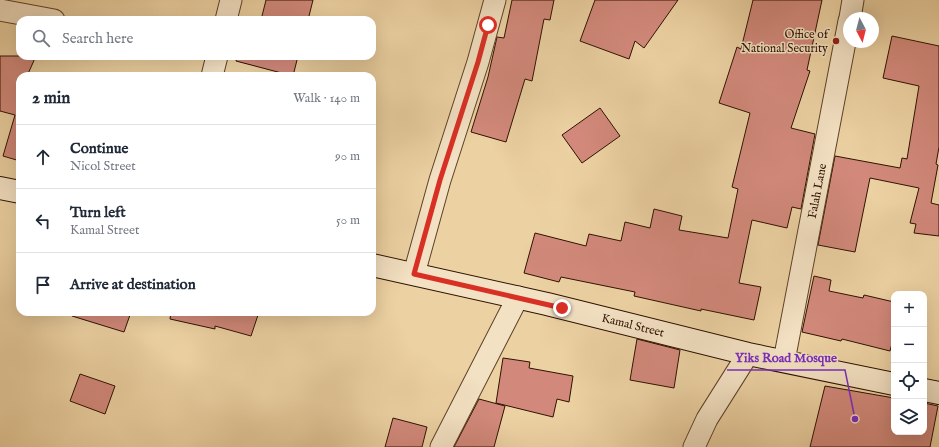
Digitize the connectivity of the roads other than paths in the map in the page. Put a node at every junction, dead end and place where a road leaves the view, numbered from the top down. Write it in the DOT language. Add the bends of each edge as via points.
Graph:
graph roads {
  1 [pos="232,0"];
  2 [pos="495,0"];
  3 [pos="853,0"];
  4 [pos="0,10"];
  5 [pos="851,12"];
  6 [pos="32,16"];
  7 [pos="227,16"];
  8 [pos="844,48"];
  9 [pos="216,60"];
  10 [pos="213,72"];
  11 [pos="0,188"];
  12 [pos="16,191"];
  13 [pos="376,266"];
  14 [pos="414,274"];
  15 [pos="518,297"];
  16 [pos="748,354"];
  17 [pos="784,361"];
  18 [pos="891,383"];
  19 [pos="927,391"];
  20 [pos="939,393"];
  21 [pos="441,447"];
  22 [pos="694,447"];
  1 -- 7 [label="street"];
  2 -- 14 [label="street"];
  3 -- 5 [label="street"];
  4 -- 6 [label="street"];
  8 -- 17 [label="street, Falah Lane"];
  9 -- 10 [label="street"];
  11 -- 12 [label="street"];
  13 -- 14 [label="street, Kamal Street"];
  14 -- 15 [label="street, Kamal Street"];
  15 -- 16 [label="street, Kamal Street"];
  15 -- 21 [label="street"];
  16 -- 17 [label="street, Kamal Street"];
  16 -- 22 [label="street" via="707,419"];
  17 -- 18 [label="street, Kamal Street"];
  19 -- 20 [label="street"];
}
